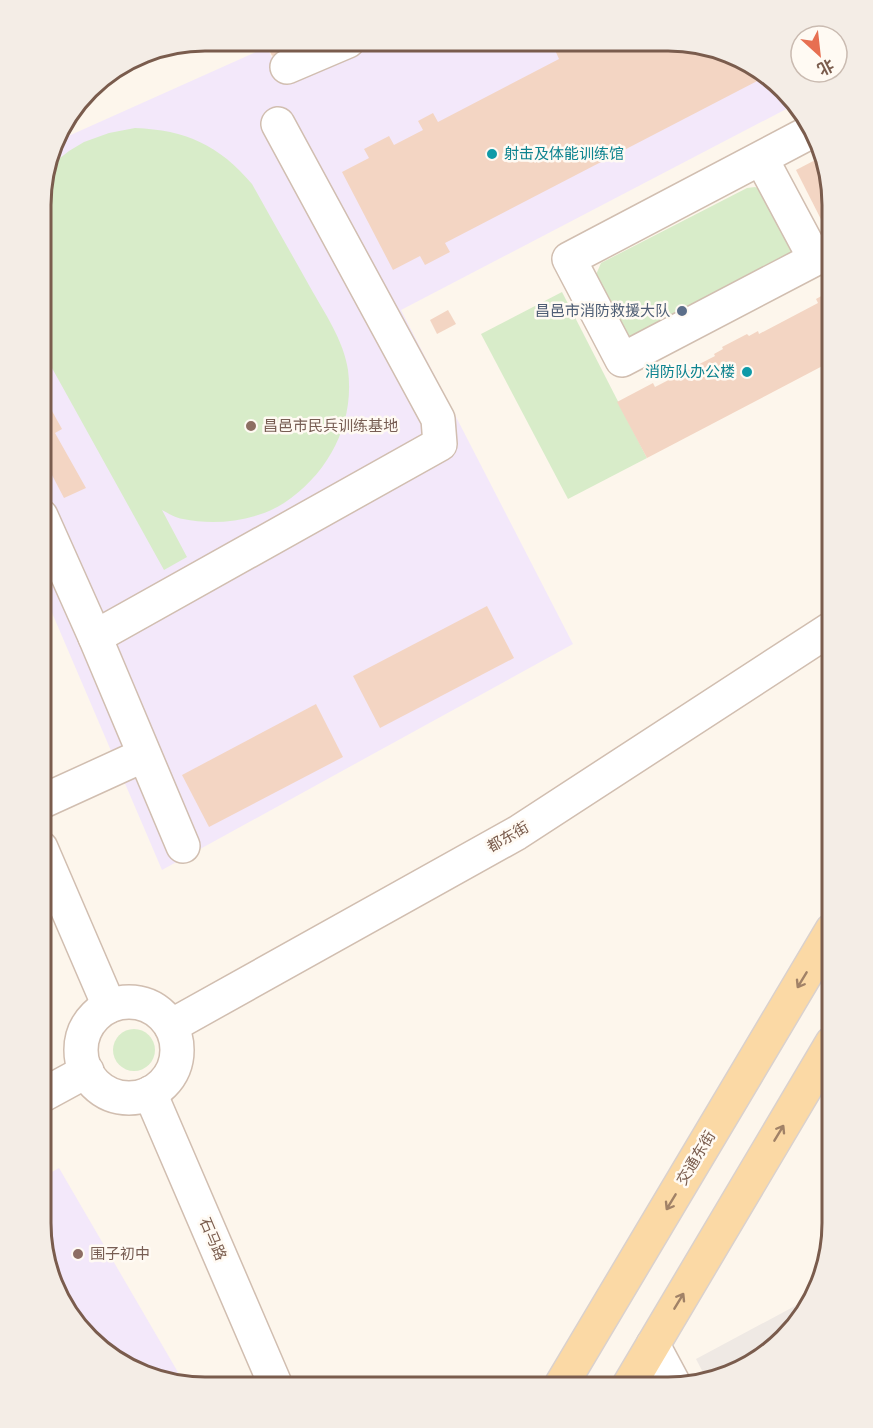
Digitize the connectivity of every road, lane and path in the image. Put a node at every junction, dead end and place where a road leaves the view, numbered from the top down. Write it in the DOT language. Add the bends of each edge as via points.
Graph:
graph roads {
  1 [pos="325,51"];
  2 [pos="287,67"];
  3 [pos="278,124"];
  4 [pos="804,135"];
  5 [pos="761,158"];
  6 [pos="51,538"];
  7 [pos="822,635"];
  8 [pos="95,637"];
  9 [pos="144,755"];
  10 [pos="51,797"];
  11 [pos="183,846"];
  12 [pos="51,871"];
  13 [pos="822,947"];
  14 [pos="109,1006"];
  15 [pos="171,1026"];
  16 [pos="822,1060"];
  17 [pos="87,1071"];
  18 [pos="51,1091"];
  19 [pos="150,1093"];
  20 [pos="653,1345"];
  21 [pos="272,1377"];
  22 [pos="566,1377"];
  23 [pos="634,1377"];
  24 [pos="670,1377"];
  1 -- 2 [label="street"];
  3 -- 8 [label="street" via="438,419 440,444"];
  4 -- 5 [label="street"];
  5 -- 5 [label="street" via="569,259 622,360 815,259"];
  6 -- 8 [label="street"];
  7 -- 15 [label="street, 都东街" via="517,833"];
  8 -- 9 [label="street"];
  9 -- 10 [label="street"];
  9 -- 11 [label="street"];
  12 -- 14 [label="street"];
  13 -- 22 [label="main road, 交通东街, one-way"];
  14 -- 15 [label="street" via="133,1002 148,1005"];
  14 -- 17 [label="street" via="91,1020 84,1033 81,1049"];
  15 -- 19 [label="street" via="177,1055 173,1070"];
  20 -- 16 [label="main road, one-way"];
  17 -- 18 [label="street"];
  17 -- 19 [label="street" via="103,1090 118,1096"];
  19 -- 21 [label="street, 石马路"];
  20 -- 23 [label="main road"];
  20 -- 24 [label="street"];
}
